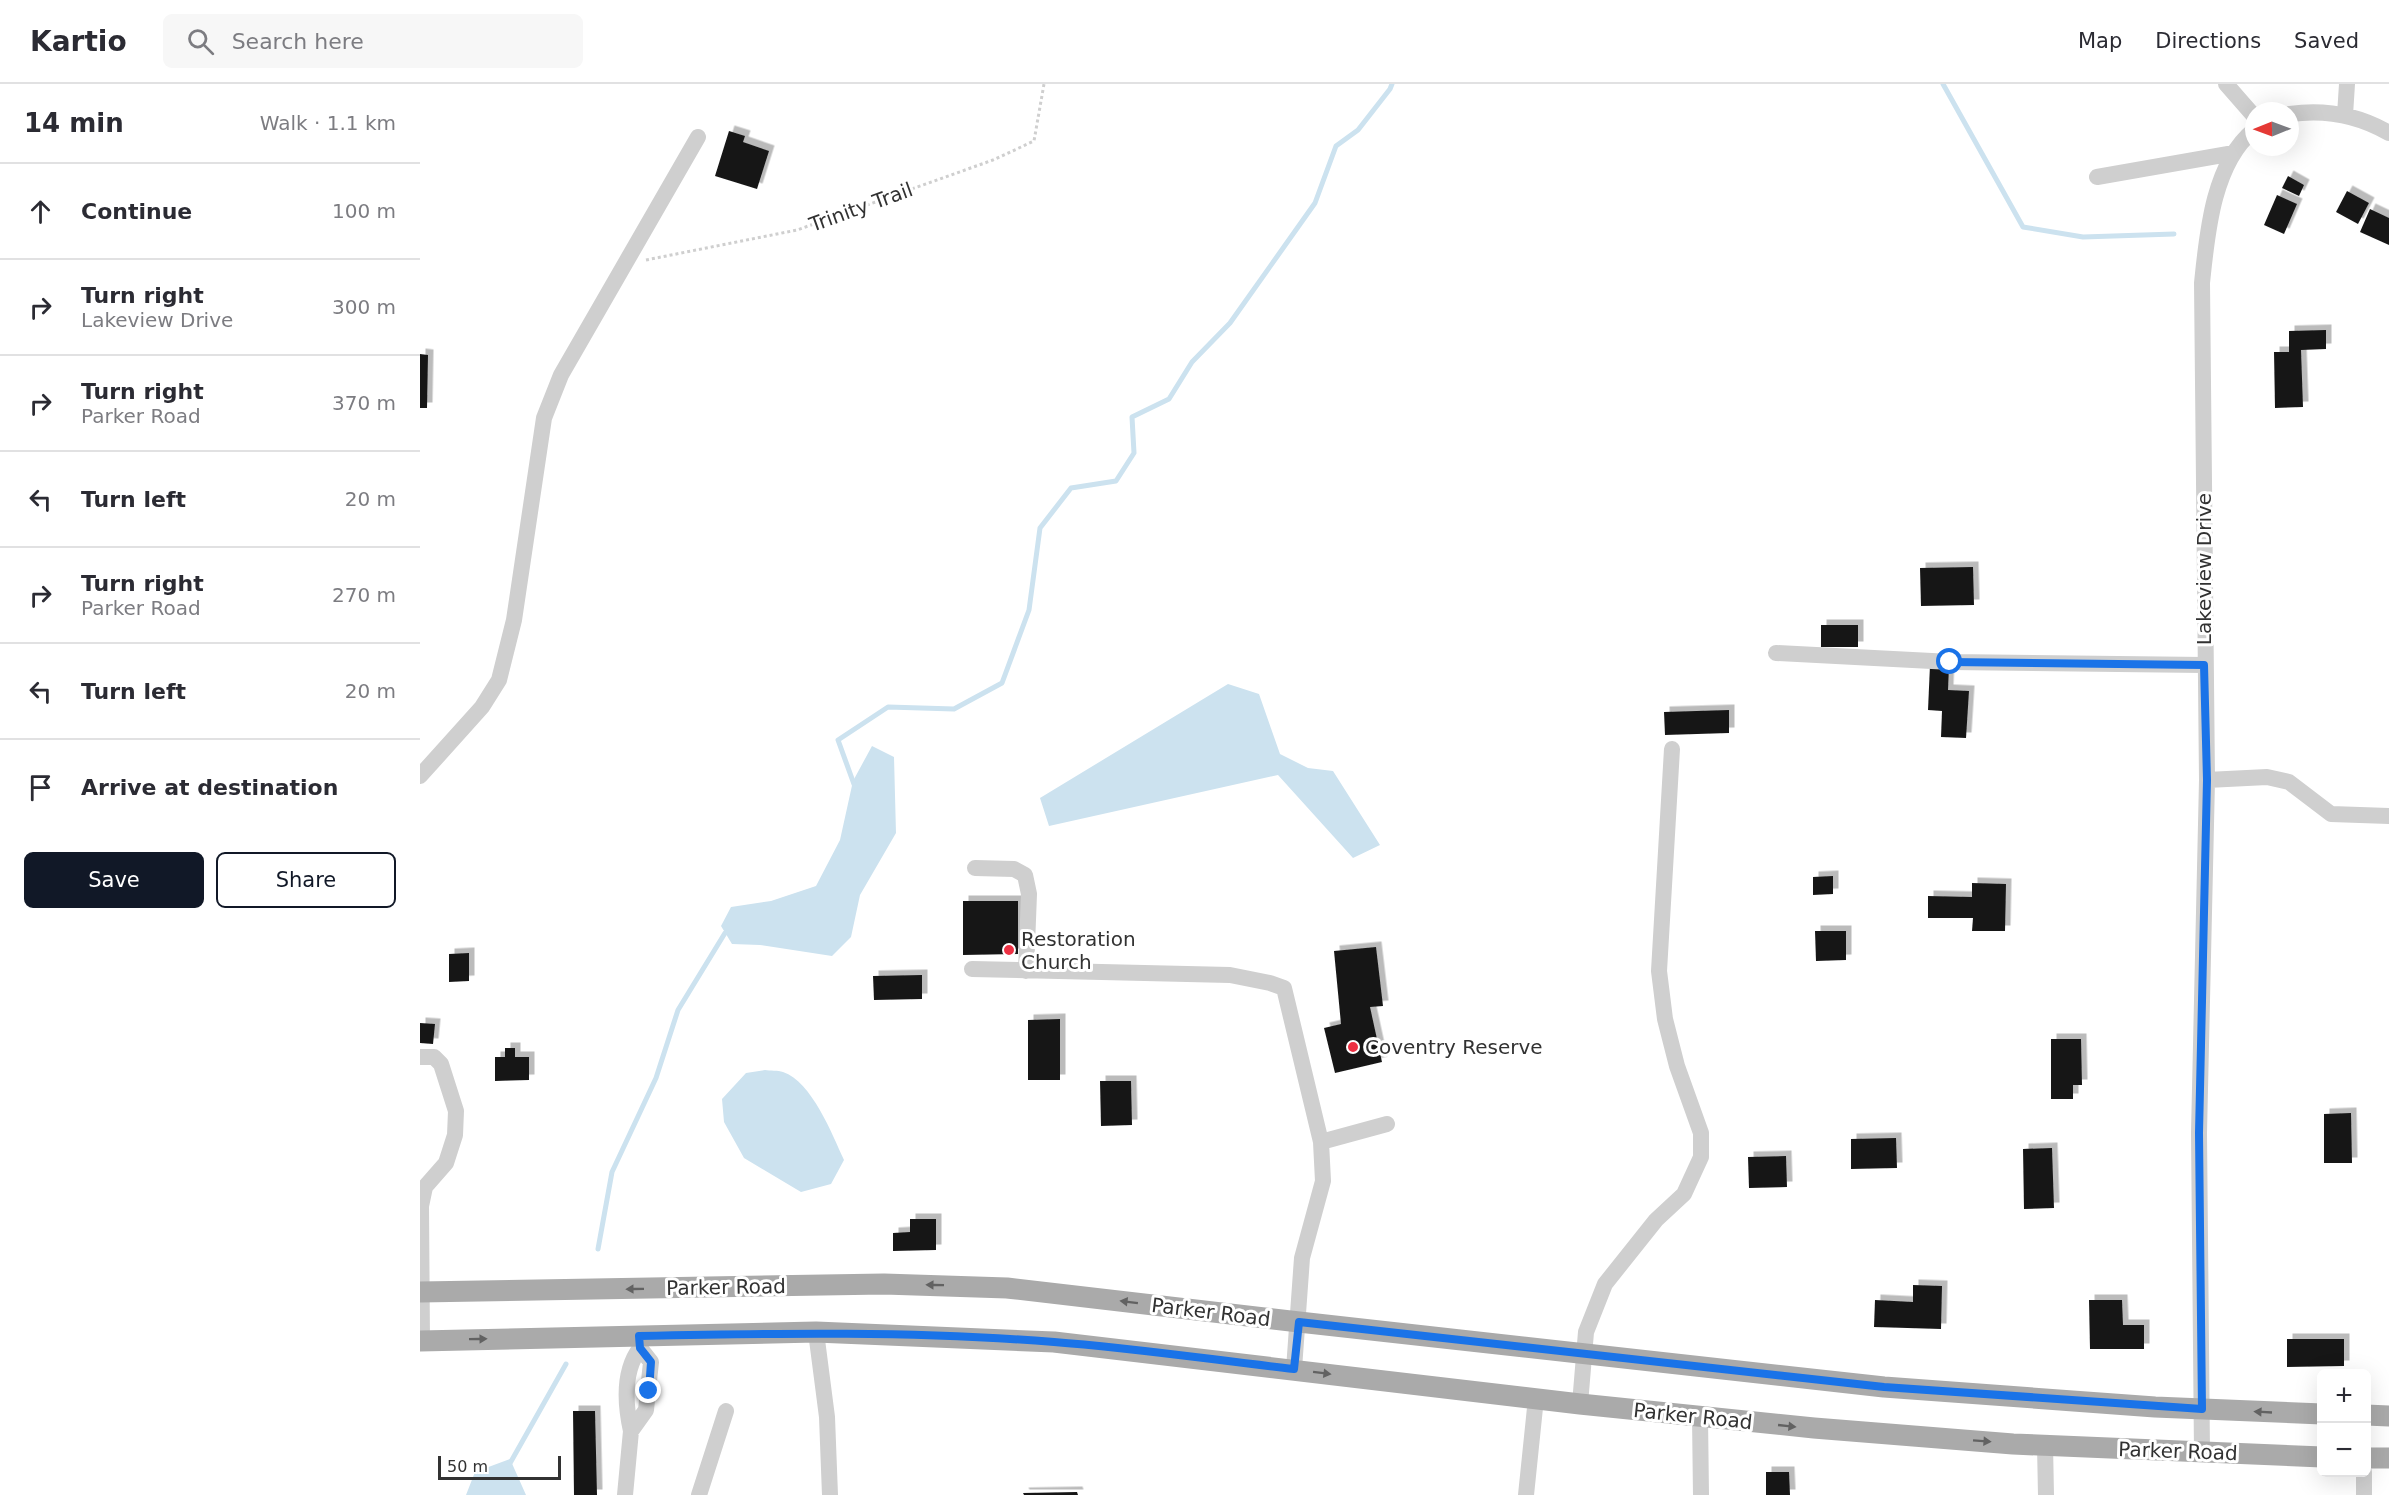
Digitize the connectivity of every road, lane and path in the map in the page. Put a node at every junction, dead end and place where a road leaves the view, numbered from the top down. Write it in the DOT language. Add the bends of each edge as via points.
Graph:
graph roads {
  1 [pos="1044,84"];
  2 [pos="2226,84"];
  3 [pos="2347,84"];
  4 [pos="2245,106"];
  5 [pos="2299,113"];
  6 [pos="2345,115"];
  7 [pos="2389,133"];
  8 [pos="698,137"];
  9 [pos="2245,140"];
  10 [pos="2234,153"];
  11 [pos="2097,177"];
  12 [pos="624,264"];
  13 [pos="1776,653"];
  14 [pos="2204,665"];
  15 [pos="1672,749"];
  16 [pos="420,776"];
  17 [pos="2207,780"];
  18 [pos="2389,816"];
  19 [pos="975,868"];
  20 [pos="972,969"];
  21 [pos="1026,971"];
  22 [pos="420,1057"];
  23 [pos="1387,1124"];
  24 [pos="1321,1142"];
  25 [pos="421,1292"];
  26 [pos="1299,1322"];
  27 [pos="816,1332"];
  28 [pos="421,1341"];
  29 [pos="640,1342"];
  30 [pos="1584,1353"];
  31 [pos="1294,1369"];
  32 [pos="1536,1398"];
  33 [pos="1580,1404"];
  34 [pos="2202,1409"];
  35 [pos="726,1411"];
  36 [pos="2317,1414"];
  37 [pos="2371,1415"];
  38 [pos="2389,1416"];
  39 [pos="1700,1417"];
  40 [pos="2045,1445"];
  41 [pos="2202,1452"];
  42 [pos="2317,1456"];
  43 [pos="2371,1458"];
  44 [pos="2389,1458"];
  45 [pos="2364,1477"];
  46 [pos="625,1495"];
  47 [pos="699,1495"];
  48 [pos="830,1495"];
  49 [pos="1526,1495"];
  50 [pos="1701,1495"];
  51 [pos="2046,1495"];
  52 [pos="2364,1495"];
  1 -- 12 [label="path, Trinity Trail" via="1034,141 993,160 797,230"];
  2 -- 4 [label="street"];
  3 -- 6 [label="street"];
  5 -- 6 [label="street"];
  6 -- 7 [label="street"];
  8 -- 12 [label="street"];
  9 -- 10 [label="street, Lakeview Drive"];
  10 -- 11 [label="street"];
  10 -- 14 [label="street, Lakeview Drive" via="2221,181 2210,222 2202,283"];
  12 -- 16 [label="street" via="561,375 544,418 514,620 499,680 482,706"];
  13 -- 14 [label="street" via="1950,662"];
  14 -- 17 [label="street, Lakeview Drive"];
  15 -- 30 [label="street" via="1659,971 1665,1019 1701,1133 1701,1157 1684,1194 1656,1220 1605,1284 1586,1332"];
  17 -- 18 [label="street" via="2267,777 2289,782 2331,814"];
  17 -- 34 [label="street, Lakeview Drive" via="2199,1133"];
  19 -- 21 [label="street" via="1014,869 1025,875 1029,894"];
  20 -- 21 [label="street"];
  21 -- 24 [label="street" via="1230,975 1284,988"];
  22 -- 25 [label="street" via="434,1057 441,1064 456,1111 455,1135 446,1163 425,1187 420,1206"];
  23 -- 24 [label="street"];
  24 -- 26 [label="street" via="1323,1181 1302,1258"];
  26 -- 25 [label="main road, Parker Road, one-way" via="1007,1288 940,1285"];
  25 -- 28 [label="street"];
  26 -- 30 [label="main road, Parker Road"];
  26 -- 31 [label="street"];
  27 -- 29 [label="main road, Parker Road"];
  27 -- 31 [label="main road, Parker Road" via="1054,1342"];
  27 -- 48 [label="street" via="827,1417"];
  28 -- 29 [label="main road, Parker Road, one-way"];
  29 -- 46 [label="street" via="631,1361 626,1407 631,1431"];
  30 -- 33 [label="street"];
  30 -- 34 [label="main road, Parker Road" via="1884,1387"];
  31 -- 32 [label="main road, Parker Road, one-way"];
  32 -- 33 [label="main road, Parker Road"];
  32 -- 49 [label="street"];
  33 -- 39 [label="main road, Parker Road"];
  36 -- 34 [label="main road, Parker Road, one-way"];
  34 -- 41 [label="street, Lakeview Drive"];
  35 -- 47 [label="street"];
  37 -- 38 [label="main road"];
  39 -- 40 [label="main road, Parker Road, one-way"];
  39 -- 50 [label="street"];
  40 -- 41 [label="main road, Parker Road"];
  40 -- 51 [label="street"];
  41 -- 42 [label="main road, Parker Road"];
  43 -- 44 [label="main road"];
  45 -- 52 [label="street"];
}
